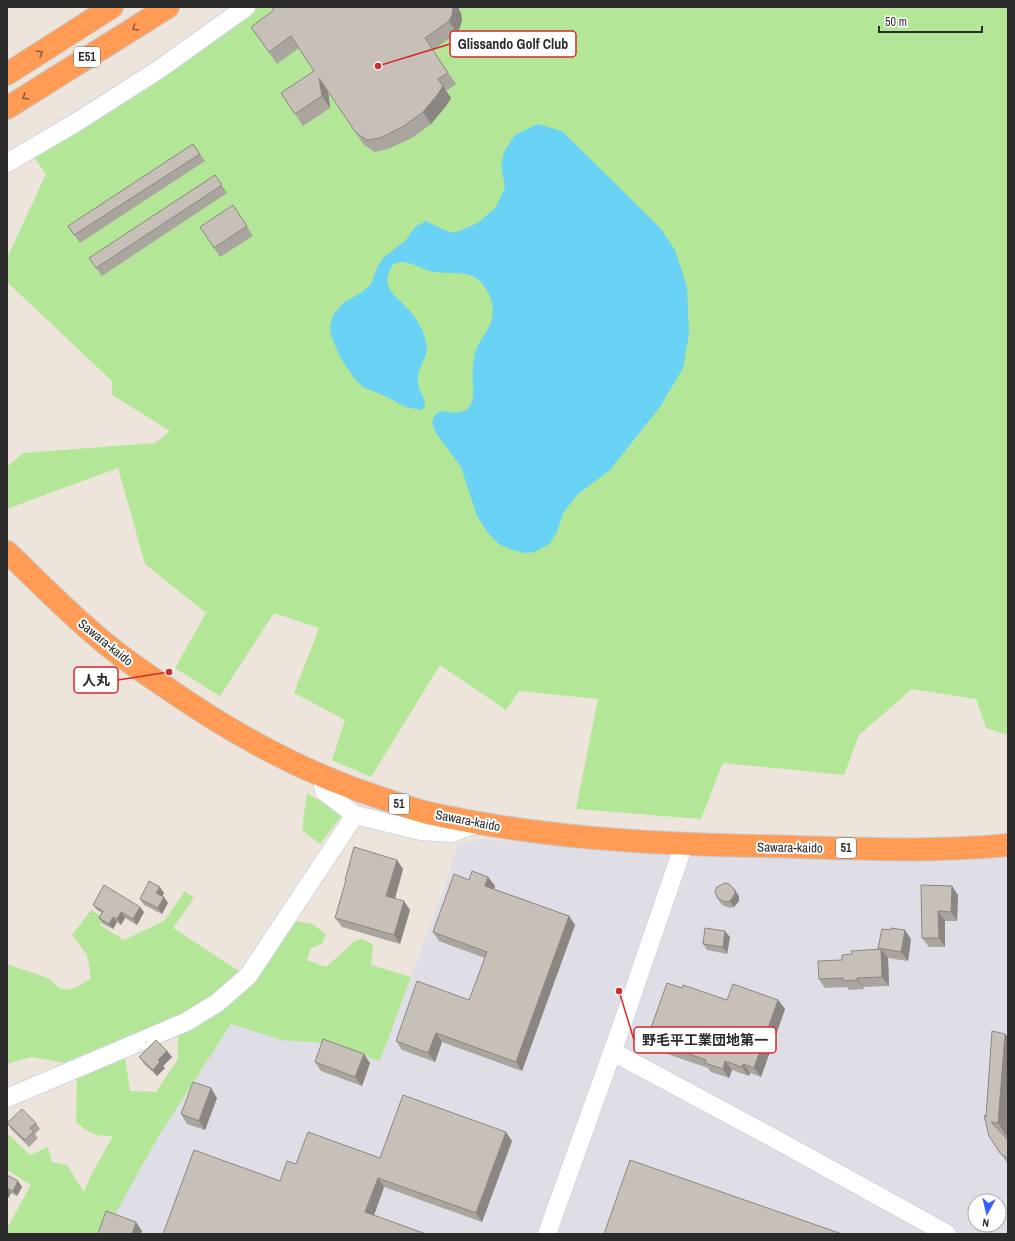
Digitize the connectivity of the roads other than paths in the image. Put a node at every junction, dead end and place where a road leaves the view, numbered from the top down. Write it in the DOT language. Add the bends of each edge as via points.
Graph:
graph roads {
  1 [pos="112,7"];
  2 [pos="168,7"];
  3 [pos="246,7"];
  4 [pos="7,74"];
  5 [pos="7,108"];
  6 [pos="7,163"];
  7 [pos="9,557"];
  8 [pos="322,776"];
  9 [pos="355,815"];
  10 [pos="479,823"];
  11 [pos="684,844"];
  12 [pos="1008,845"];
  13 [pos="612,1052"];
  14 [pos="7,1098"];
  15 [pos="547,1234"];
  16 [pos="947,1234"];
  4 -- 1 [label="highway, E51, one-way"];
  2 -- 5 [label="highway, E51, one-way"];
  3 -- 6 [label="street" via="158,70"];
  7 -- 8 [label="highway, Sawara-kaido / 51" via="85,626 157,681 256,744"];
  8 -- 9 [label="street" via="324,791"];
  8 -- 10 [label="highway, Sawara-kaido / 51" via="427,813"];
  9 -- 10 [label="street" via="422,831 444,833"];
  9 -- 14 [label="street" via="248,976 217,1003 186,1022"];
  10 -- 11 [label="highway, Sawara-kaido / 51" via="547,833"];
  11 -- 12 [label="highway, Sawara-kaido / 51" via="880,849"];
  11 -- 13 [label="street"];
  13 -- 15 [label="street"];
  13 -- 16 [label="street"];
}
